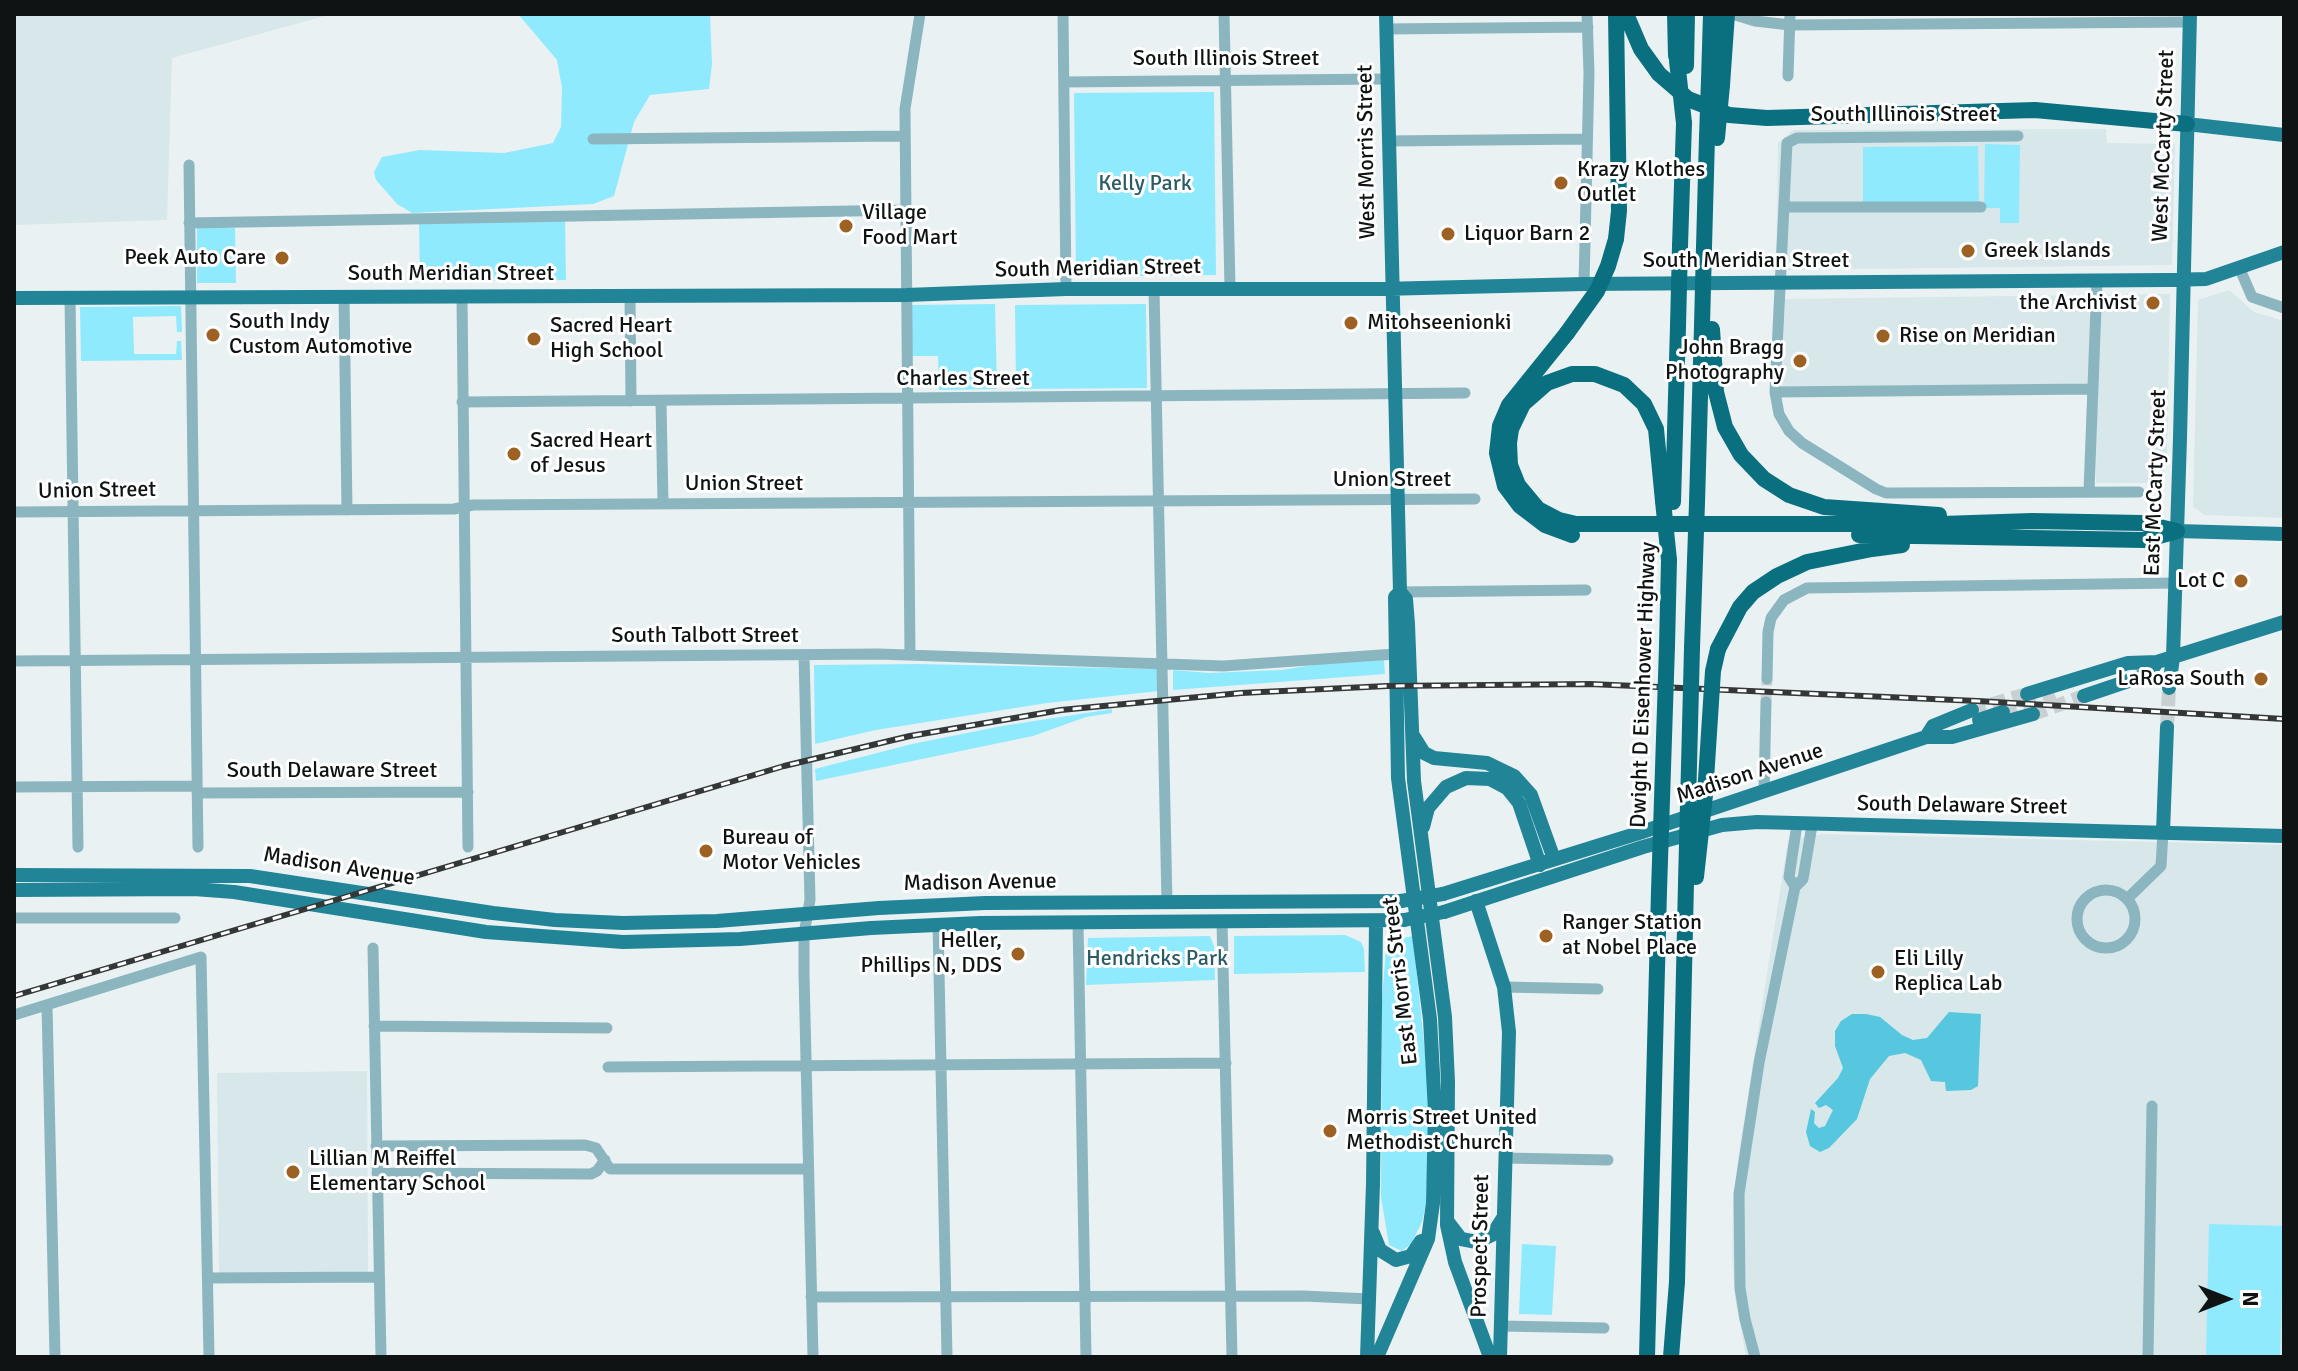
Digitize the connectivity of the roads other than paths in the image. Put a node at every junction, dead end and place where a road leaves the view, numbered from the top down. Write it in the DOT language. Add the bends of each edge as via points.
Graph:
graph roads {
  1 [pos="920,14"];
  2 [pos="1063,14"];
  3 [pos="1224,14"];
  4 [pos="1587,14"];
  5 [pos="1616,14"];
  6 [pos="1626,14"];
  7 [pos="1711,14"];
  8 [pos="1730,14"];
  9 [pos="2190,18"];
  10 [pos="1681,19"];
  11 [pos="1790,20"];
  12 [pos="1386,22"];
  13 [pos="1588,27"];
  14 [pos="1717,46"];
  15 [pos="1788,76"];
  16 [pos="1387,79"];
  17 [pos="1226,81"];
  18 [pos="1064,82"];
  19 [pos="2187,124"];
  20 [pos="2284,135"];
  21 [pos="904,136"];
  22 [pos="2018,136"];
  23 [pos="593,139"];
  24 [pos="1587,139"];
  25 [pos="1388,141"];
  26 [pos="189,165"];
  27 [pos="1784,207"];
  28 [pos="1981,207"];
  29 [pos="906,210"];
  30 [pos="189,223"];
  31 [pos="2284,252"];
  32 [pos="2239,267"];
  33 [pos="2184,280"];
  34 [pos="2097,281"];
  35 [pos="1781,283"];
  36 [pos="1584,284"];
  37 [pos="1230,288"];
  38 [pos="1066,289"];
  39 [pos="1154,289"];
  40 [pos="1393,289"];
  41 [pos="906,295"];
  42 [pos="190,296"];
  43 [pos="344,296"];
  44 [pos="462,297"];
  45 [pos="630,297"];
  46 [pos="14,298"];
  47 [pos="70,298"];
  48 [pos="2284,308"];
  49 [pos="1707,327"];
  50 [pos="2092,389"];
  51 [pos="1775,392"];
  52 [pos="1465,393"];
  53 [pos="1395,394"];
  54 [pos="1156,398"];
  55 [pos="906,400"];
  56 [pos="631,401"];
  57 [pos="661,401"];
  58 [pos="462,402"];
  59 [pos="2089,491"];
  60 [pos="2139,492"];
  61 [pos="1398,499"];
  62 [pos="1475,499"];
  63 [pos="1159,501"];
  64 [pos="1668,502"];
  65 [pos="908,503"];
  66 [pos="663,504"];
  67 [pos="464,508"];
  68 [pos="194,510"];
  69 [pos="347,510"];
  70 [pos="73,511"];
  71 [pos="14,512"];
  72 [pos="2032,521"];
  73 [pos="2177,531"];
  74 [pos="2284,534"];
  75 [pos="1983,539"];
  76 [pos="2175,583"];
  77 [pos="1586,590"];
  78 [pos="1400,592"];
  79 [pos="2284,622"];
  80 [pos="1395,654"];
  81 [pos="804,655"];
  82 [pos="910,655"];
  83 [pos="465,657"];
  84 [pos="2173,657"];
  85 [pos="195,659"];
  86 [pos="75,660"];
  87 [pos="14,661"];
  88 [pos="2157,662"];
  89 [pos="1162,664"];
  90 [pos="2137,664"];
  91 [pos="1767,679"];
  92 [pos="2169,688"];
  93 [pos="2027,694"];
  94 [pos="2055,695"];
  95 [pos="2084,696"];
  96 [pos="1766,702"];
  97 [pos="1972,710"];
  98 [pos="2003,712"];
  99 [pos="2033,714"];
  100 [pos="2167,727"];
  101 [pos="1411,730"];
  102 [pos="1943,736"];
  103 [pos="1926,737"];
  104 [pos="14,787"];
  105 [pos="77,787"];
  106 [pos="197,790"];
  107 [pos="468,792"];
  108 [pos="1764,792"];
  109 [pos="1804,824"];
  110 [pos="2163,832"];
  111 [pos="2284,836"];
  112 [pos="78,847"];
  113 [pos="198,847"];
  114 [pos="468,847"];
  115 [pos="1643,847"];
  116 [pos="1422,851"];
  117 [pos="1554,859"];
  118 [pos="1540,865"];
  119 [pos="14,875"];
  120 [pos="1691,880"];
  121 [pos="14,890"];
  122 [pos="2127,899"];
  123 [pos="1476,901"];
  124 [pos="1167,903"];
  125 [pos="807,914"];
  126 [pos="14,918"];
  127 [pos="175,918"];
  128 [pos="1078,922"];
  129 [pos="1222,922"];
  130 [pos="1376,922"];
  131 [pos="938,924"];
  132 [pos="804,934"];
  133 [pos="373,948"];
  134 [pos="1504,987"];
  135 [pos="1598,989"];
  136 [pos="47,1005"];
  137 [pos="14,1015"];
  138 [pos="374,1026"];
  139 [pos="607,1028"];
  140 [pos="1226,1063"];
  141 [pos="806,1065"];
  142 [pos="1080,1065"];
  143 [pos="941,1066"];
  144 [pos="608,1067"];
  145 [pos="2152,1106"];
  146 [pos="376,1146"];
  147 [pos="1505,1158"];
  148 [pos="605,1160"];
  149 [pos="1608,1160"];
  150 [pos="808,1169"];
  151 [pos="377,1173"];
  152 [pos="1433,1203"];
  153 [pos="1447,1216"];
  154 [pos="1503,1218"];
  155 [pos="1371,1228"];
  156 [pos="379,1277"];
  157 [pos="208,1278"];
  158 [pos="1677,1282"];
  159 [pos="811,1297"];
  160 [pos="1085,1297"];
  161 [pos="1230,1297"];
  162 [pos="946,1298"];
  163 [pos="1369,1299"];
  164 [pos="1501,1326"];
  165 [pos="1604,1328"];
  166 [pos="55,1357"];
  167 [pos="209,1357"];
  168 [pos="381,1357"];
  169 [pos="813,1357"];
  170 [pos="947,1357"];
  171 [pos="1086,1357"];
  172 [pos="1232,1357"];
  173 [pos="1367,1357"];
  174 [pos="1377,1357"];
  175 [pos="1490,1357"];
  176 [pos="1500,1357"];
  177 [pos="1647,1357"];
  178 [pos="1671,1357"];
  179 [pos="1679,1357"];
  180 [pos="1755,1357"];
  181 [pos="2148,1357"];
  1 -- 21 [label="street"];
  2 -- 18 [label="street"];
  3 -- 17 [label="street"];
  4 -- 13 [label="street"];
  5 -- 75 [label="highway, bridge" via="1616,239 1597,291 1512,401 1500,426 1498,461 1505,486 1545,525 1584,536"];
  6 -- 19 [label="highway" via="1659,74 1688,99 1729,115 2006,109"];
  7 -- 14 [label="highway"];
  8 -- 11 [label="street" via="1764,23"];
  8 -- 14 [label="highway"];
  9 -- 11 [label="street"];
  9 -- 19 [label="main road, West McCarty Street"];
  10 -- 64 [label="highway, bridge" via="1684,123"];
  11 -- 15 [label="street"];
  12 -- 13 [label="street"];
  12 -- 16 [label="main road, West Morris Street"];
  13 -- 24 [label="street"];
  14 -- 49 [label="highway, bridge" via="1704,247"];
  16 -- 17 [label="street, South Illinois Street"];
  16 -- 25 [label="main road, West Morris Street"];
  17 -- 18 [label="street, South Illinois Street"];
  17 -- 37 [label="street"];
  18 -- 38 [label="street"];
  19 -- 20 [label="main road"];
  19 -- 33 [label="main road, West McCarty Street"];
  21 -- 23 [label="street"];
  21 -- 29 [label="street"];
  22 -- 27 [label="street, South Illinois Street" via="1797,138 1786,147"];
  24 -- 25 [label="street"];
  24 -- 36 [label="street"];
  25 -- 40 [label="main road, West Morris Street"];
  26 -- 30 [label="street"];
  27 -- 28 [label="street"];
  27 -- 35 [label="street"];
  29 -- 30 [label="street"];
  29 -- 41 [label="street"];
  30 -- 42 [label="street"];
  31 -- 32 [label="main road, South Meridian Street"];
  32 -- 33 [label="main road, South Meridian Street" via="2206,279"];
  32 -- 48 [label="street" via="2252,297"];
  33 -- 34 [label="main road, South Meridian Street"];
  33 -- 73 [label="main road, East McCarty Street"];
  34 -- 35 [label="main road, South Meridian Street"];
  34 -- 50 [label="street"];
  35 -- 36 [label="main road, South Meridian Street"];
  35 -- 51 [label="street"];
  36 -- 40 [label="main road, South Meridian Street"];
  37 -- 39 [label="main road, South Meridian Street"];
  37 -- 40 [label="main road, South Meridian Street"];
  38 -- 39 [label="main road, South Meridian Street"];
  38 -- 41 [label="main road, South Meridian Street"];
  39 -- 54 [label="street"];
  40 -- 53 [label="main road, East Morris Street"];
  41 -- 45 [label="main road, South Meridian Street"];
  41 -- 55 [label="street"];
  42 -- 43 [label="main road, South Meridian Street"];
  42 -- 47 [label="main road, South Meridian Street"];
  42 -- 68 [label="street"];
  43 -- 44 [label="main road, South Meridian Street"];
  43 -- 69 [label="street"];
  44 -- 45 [label="main road, South Meridian Street"];
  44 -- 58 [label="street"];
  45 -- 56 [label="street"];
  46 -- 47 [label="main road, South Meridian Street"];
  47 -- 70 [label="street"];
  49 -- 72 [label="highway" via="1725,427 1753,469 1776,488 1830,507"];
  49 -- 120 [label="highway, bridge" via="1692,648"];
  50 -- 51 [label="street"];
  50 -- 59 [label="street"];
  51 -- 59 [label="street" via="1782,419 1797,439 1886,493"];
  52 -- 53 [label="street, Charles Street"];
  53 -- 54 [label="street, Charles Street"];
  53 -- 61 [label="main road, East Morris Street"];
  54 -- 55 [label="street, Charles Street"];
  54 -- 63 [label="street"];
  55 -- 57 [label="street, Charles Street"];
  55 -- 65 [label="street"];
  56 -- 57 [label="street, Charles Street"];
  56 -- 58 [label="street, Charles Street"];
  57 -- 66 [label="street"];
  58 -- 67 [label="street"];
  59 -- 60 [label="street"];
  61 -- 62 [label="street, Union Street"];
  61 -- 63 [label="street, Union Street"];
  61 -- 78 [label="main road, East Morris Street"];
  63 -- 65 [label="street, Union Street"];
  63 -- 89 [label="street"];
  64 -- 72 [label="highway" via="1656,429 1628,388 1604,376 1572,374 1547,383 1523,404 1510,433 1512,471 1528,500 1568,522"];
  64 -- 177 [label="highway, Dwight D Eisenhower Highway, bridge"];
  65 -- 66 [label="street, Union Street"];
  65 -- 82 [label="street"];
  66 -- 67 [label="street, Union Street"];
  67 -- 69 [label="street, Union Street"];
  67 -- 83 [label="street"];
  68 -- 69 [label="street, Union Street"];
  68 -- 70 [label="street, Union Street"];
  68 -- 85 [label="street"];
  70 -- 71 [label="street, Union Street"];
  70 -- 86 [label="street"];
  72 -- 73 [label="highway" via="2142,523"];
  73 -- 74 [label="main road"];
  73 -- 75 [label="highway" via="2144,540"];
  73 -- 76 [label="main road, East McCarty Street"];
  75 -- 120 [label="highway, bridge" via="1872,549 1807,562 1753,592 1726,630 1713,671"];
  76 -- 84 [label="main road, East McCarty Street"];
  76 -- 91 [label="street" via="1814,587 1793,594 1771,618"];
  77 -- 78 [label="street"];
  78 -- 80 [label="main road, East Morris Street" via="1395,597"];
  78 -- 101 [label="main road, East Morris Street" via="1406,599"];
  79 -- 84 [label="main road"];
  80 -- 89 [label="street, South Talbott Street" via="1223,666"];
  80 -- 152 [label="main road, East Morris Street" via="1398,778 1432,1036"];
  81 -- 82 [label="street, South Talbott Street"];
  81 -- 83 [label="street, South Talbott Street"];
  81 -- 125 [label="street"];
  82 -- 89 [label="street, South Talbott Street"];
  83 -- 85 [label="street, South Talbott Street"];
  83 -- 107 [label="street"];
  84 -- 88 [label="main road"];
  84 -- 92 [label="main road, East McCarty Street"];
  85 -- 86 [label="street, South Talbott Street"];
  85 -- 106 [label="street"];
  86 -- 87 [label="street, South Talbott Street"];
  86 -- 105 [label="street"];
  88 -- 90 [label="main road"];
  88 -- 95 [label="main road" via="2149,674"];
  89 -- 124 [label="street"];
  90 -- 93 [label="main road"];
  90 -- 94 [label="main road" via="2130,671"];
  96 -- 108 [label="street"];
  97 -- 103 [label="main road, Madison Avenue" via="1933,726"];
  98 -- 102 [label="main road, Madison Avenue"];
  99 -- 102 [label="main road, Madison Avenue"];
  100 -- 110 [label="main road"];
  101 -- 116 [label="main road, East Morris Street"];
  101 -- 117 [label="main road" via="1417,745 1434,758 1487,763 1514,776 1531,795"];
  102 -- 103 [label="main road, Madison Avenue"];
  103 -- 108 [label="main road, Madison Avenue"];
  104 -- 105 [label="street, South Delaware Street"];
  105 -- 106 [label="street, South Delaware Street"];
  105 -- 112 [label="street"];
  106 -- 107 [label="street, South Delaware Street"];
  106 -- 113 [label="street"];
  107 -- 114 [label="street"];
  108 -- 117 [label="main road, Madison Avenue"];
  109 -- 110 [label="main road, South Delaware Street"];
  109 -- 115 [label="main road, South Delaware Street" via="1722,825"];
  109 -- 180 [label="street" via="1789,877 1795,887 1739,1194 1740,1288"];
  110 -- 111 [label="main road, South Delaware Street"];
  110 -- 122 [label="street" via="2161,866"];
  115 -- 123 [label="main road, Madison Avenue"];
  116 -- 118 [label="main road" via="1425,817 1436,797 1458,780 1481,777 1503,785 1519,803"];
  116 -- 153 [label="main road, East Morris Street" via="1445,1017"];
  117 -- 118 [label="main road, Madison Avenue"];
  118 -- 124 [label="main road, Madison Avenue, bridge" via="1401,901"];
  119 -- 125 [label="main road, Madison Avenue" via="250,876 565,920 688,922"];
  120 -- 158 [label="highway"];
  121 -- 132 [label="main road, Madison Avenue" via="216,890 486,932 579,940 689,942"];
  122 -- 122 [label="street" via="2108,890 2086,897 2077,915 2083,938 2106,948 2126,940 2135,918"];
  123 -- 130 [label="main road, Madison Avenue, bridge" via="1444,912"];
  123 -- 134 [label="main road, Prospect Street"];
  124 -- 125 [label="main road, Madison Avenue" via="952,904"];
  125 -- 132 [label="street"];
  126 -- 127 [label="street"];
  128 -- 129 [label="main road, Madison Avenue"];
  128 -- 131 [label="main road, Madison Avenue"];
  128 -- 142 [label="street"];
  129 -- 130 [label="main road, Madison Avenue"];
  129 -- 140 [label="street"];
  130 -- 155 [label="main road, East Morris Street"];
  131 -- 132 [label="main road, Madison Avenue"];
  131 -- 143 [label="street"];
  132 -- 141 [label="street"];
  133 -- 138 [label="street"];
  134 -- 135 [label="street"];
  134 -- 147 [label="main road, Prospect Street" via="1509,1032"];
  136 -- 137 [label="street"];
  136 -- 157 [label="street" via="201,957"];
  136 -- 166 [label="street"];
  138 -- 139 [label="street"];
  138 -- 146 [label="street"];
  140 -- 142 [label="street"];
  140 -- 161 [label="street"];
  141 -- 143 [label="street"];
  141 -- 144 [label="street"];
  141 -- 150 [label="street"];
  142 -- 143 [label="street"];
  142 -- 160 [label="street"];
  143 -- 162 [label="street"];
  145 -- 181 [label="street"];
  146 -- 148 [label="street" via="585,1145 596,1148"];
  146 -- 151 [label="street"];
  147 -- 149 [label="street"];
  147 -- 154 [label="main road, Prospect Street"];
  148 -- 150 [label="street" via="610,1169"];
  148 -- 151 [label="street" via="591,1174"];
  150 -- 159 [label="street"];
  151 -- 156 [label="street"];
  152 -- 155 [label="main road" via="1423,1237 1405,1260 1380,1250"];
  152 -- 174 [label="main road, East Morris Street" via="1421,1259"];
  153 -- 154 [label="main road" via="1457,1236 1473,1242 1492,1235"];
  153 -- 175 [label="main road, East Morris Street" via="1452,1253"];
  154 -- 164 [label="main road, Prospect Street"];
  155 -- 163 [label="main road, East Morris Street"];
  156 -- 157 [label="street"];
  156 -- 168 [label="street"];
  157 -- 167 [label="street"];
  158 -- 178 [label="highway"];
  158 -- 179 [label="highway"];
  159 -- 162 [label="street"];
  159 -- 169 [label="street"];
  160 -- 161 [label="street"];
  160 -- 162 [label="street"];
  160 -- 171 [label="street"];
  161 -- 163 [label="street"];
  161 -- 172 [label="street"];
  162 -- 170 [label="street"];
  163 -- 173 [label="main road, East Morris Street"];
  164 -- 165 [label="street"];
  164 -- 176 [label="main road, Prospect Street"];
}
